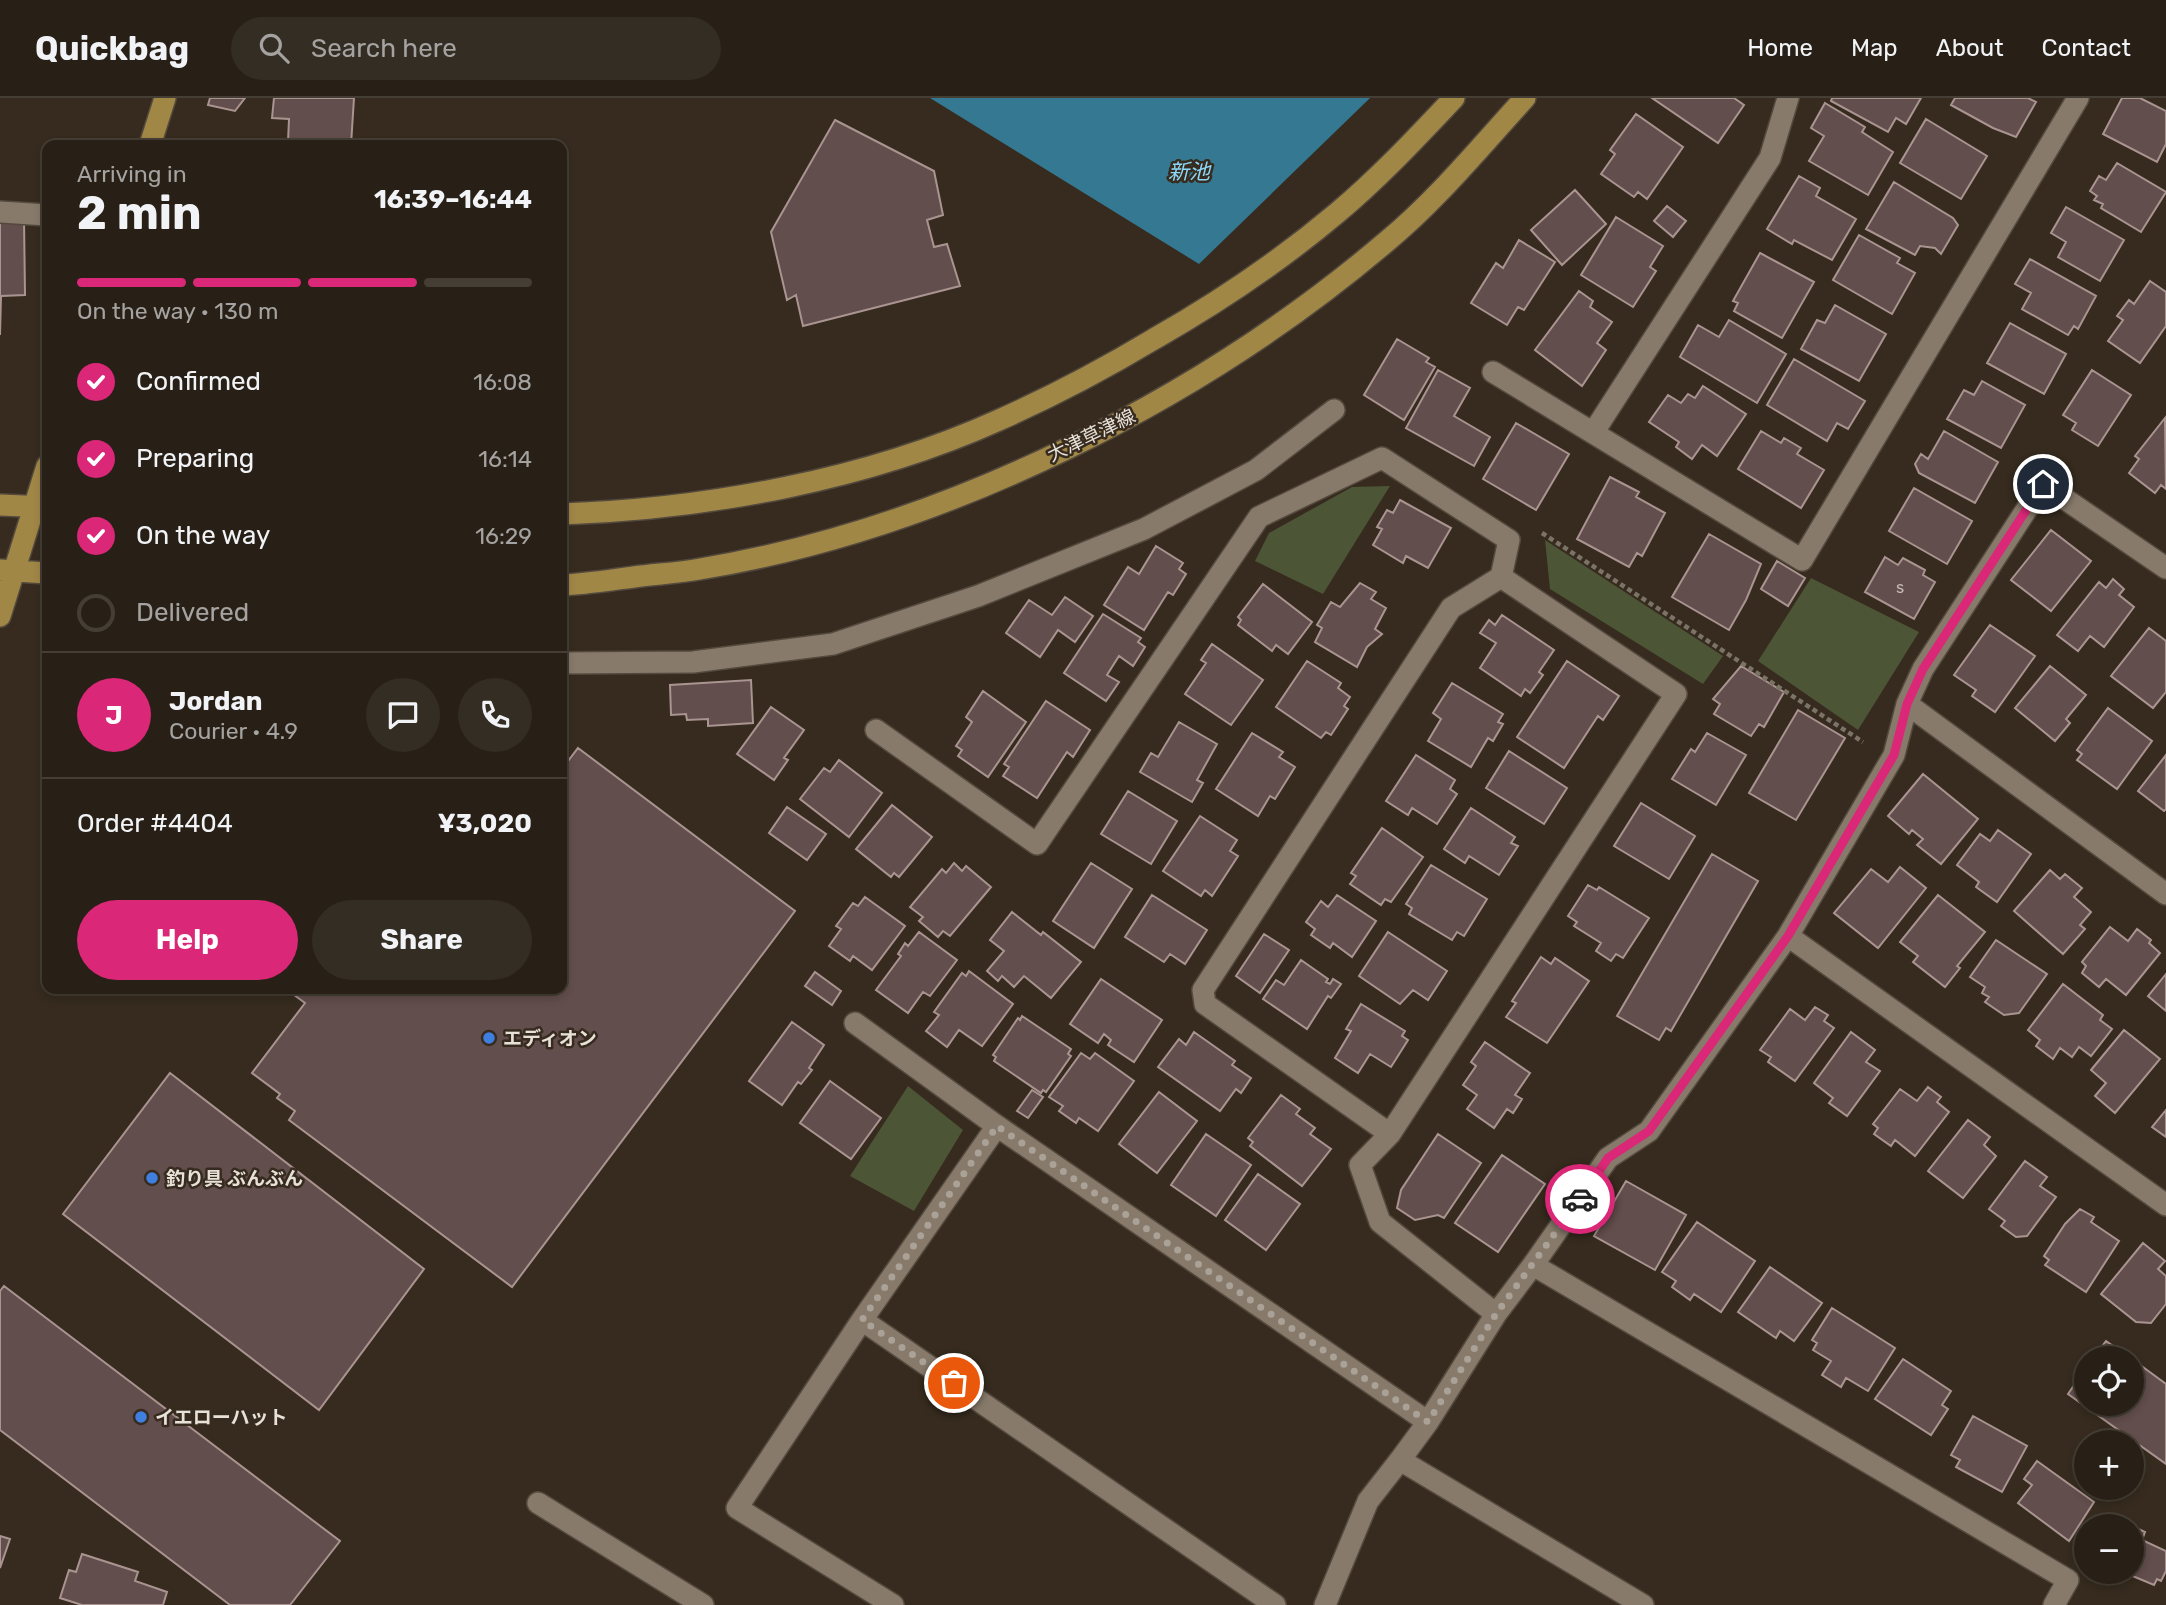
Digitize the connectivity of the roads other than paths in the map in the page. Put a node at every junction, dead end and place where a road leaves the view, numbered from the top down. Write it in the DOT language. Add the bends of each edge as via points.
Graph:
graph roads {
  1 [pos="165,98"];
  2 [pos="1454,98"];
  3 [pos="1525,98"];
  4 [pos="1788,98"];
  5 [pos="2078,98"];
  6 [pos="152,140"];
  7 [pos="0,212"];
  8 [pos="42,215"];
  9 [pos="1493,372"];
  10 [pos="1334,410"];
  11 [pos="1593,433"];
  12 [pos="0,505"];
  13 [pos="41,507"];
  14 [pos="567,514"];
  15 [pos="2166,568"];
  16 [pos="7,571"];
  17 [pos="42,573"];
  18 [pos="1501,577"];
  19 [pos="567,583"];
  20 [pos="0,615"];
  21 [pos="567,663"];
  22 [pos="1907,704"];
  23 [pos="876,730"];
  24 [pos="2166,894"];
  25 [pos="1788,936"];
  26 [pos="855,1023"];
  27 [pos="997,1126"];
  28 [pos="1390,1134"];
  29 [pos="2166,1205"];
  30 [pos="1533,1265"];
  31 [pos="1496,1314"];
  32 [pos="862,1320"];
  33 [pos="1428,1422"];
  34 [pos="1400,1460"];
  35 [pos="538,1503"];
  36 [pos="703,1605"];
  37 [pos="893,1605"];
  38 [pos="1275,1605"];
  39 [pos="1325,1605"];
  40 [pos="1643,1605"];
  41 [pos="2054,1605"];
  1 -- 6 [label="main road"];
  2 -- 14 [label="main road" via="1397,159 1337,213 1256,276 1090,377 1009,416 904,456 809,482 719,500"];
  3 -- 19 [label="main road, 大津草津線" via="1388,241 1307,304 1150,406 1068,448 870,528 775,554 699,569"];
  4 -- 11 [label="street" via="1770,158"];
  5 -- 11 [label="street" via="1802,560"];
  7 -- 8 [label="street"];
  9 -- 11 [label="street"];
  10 -- 21 [label="street" via="1256,470 1144,529 978,596 873,631 833,644 693,662"];
  12 -- 13 [label="main road"];
  13 -- 16 [label="main road"];
  15 -- 22 [label="street" via="2043,484 1923,669"];
  16 -- 17 [label="main road"];
  16 -- 20 [label="main road"];
  18 -- 23 [label="street" via="1508,540 1382,458 1259,517 1037,844"];
  18 -- 28 [label="street" via="1676,694"];
  18 -- 28 [label="street" via="1451,608 1203,990 1205,1004"];
  22 -- 24 [label="street"];
  22 -- 25 [label="street" via="1894,755"];
  25 -- 29 [label="street"];
  25 -- 30 [label="street" via="1649,1131 1608,1158"];
  26 -- 27 [label="street"];
  27 -- 32 [label="street"];
  27 -- 33 [label="street"];
  28 -- 31 [label="street" via="1360,1165 1380,1223"];
  30 -- 31 [label="street"];
  30 -- 41 [label="street" via="2068,1580"];
  31 -- 33 [label="street"];
  32 -- 37 [label="street" via="737,1508"];
  32 -- 38 [label="street"];
  33 -- 34 [label="street"];
  34 -- 39 [label="street" via="1368,1501"];
  34 -- 40 [label="street"];
  35 -- 36 [label="street"];
}
